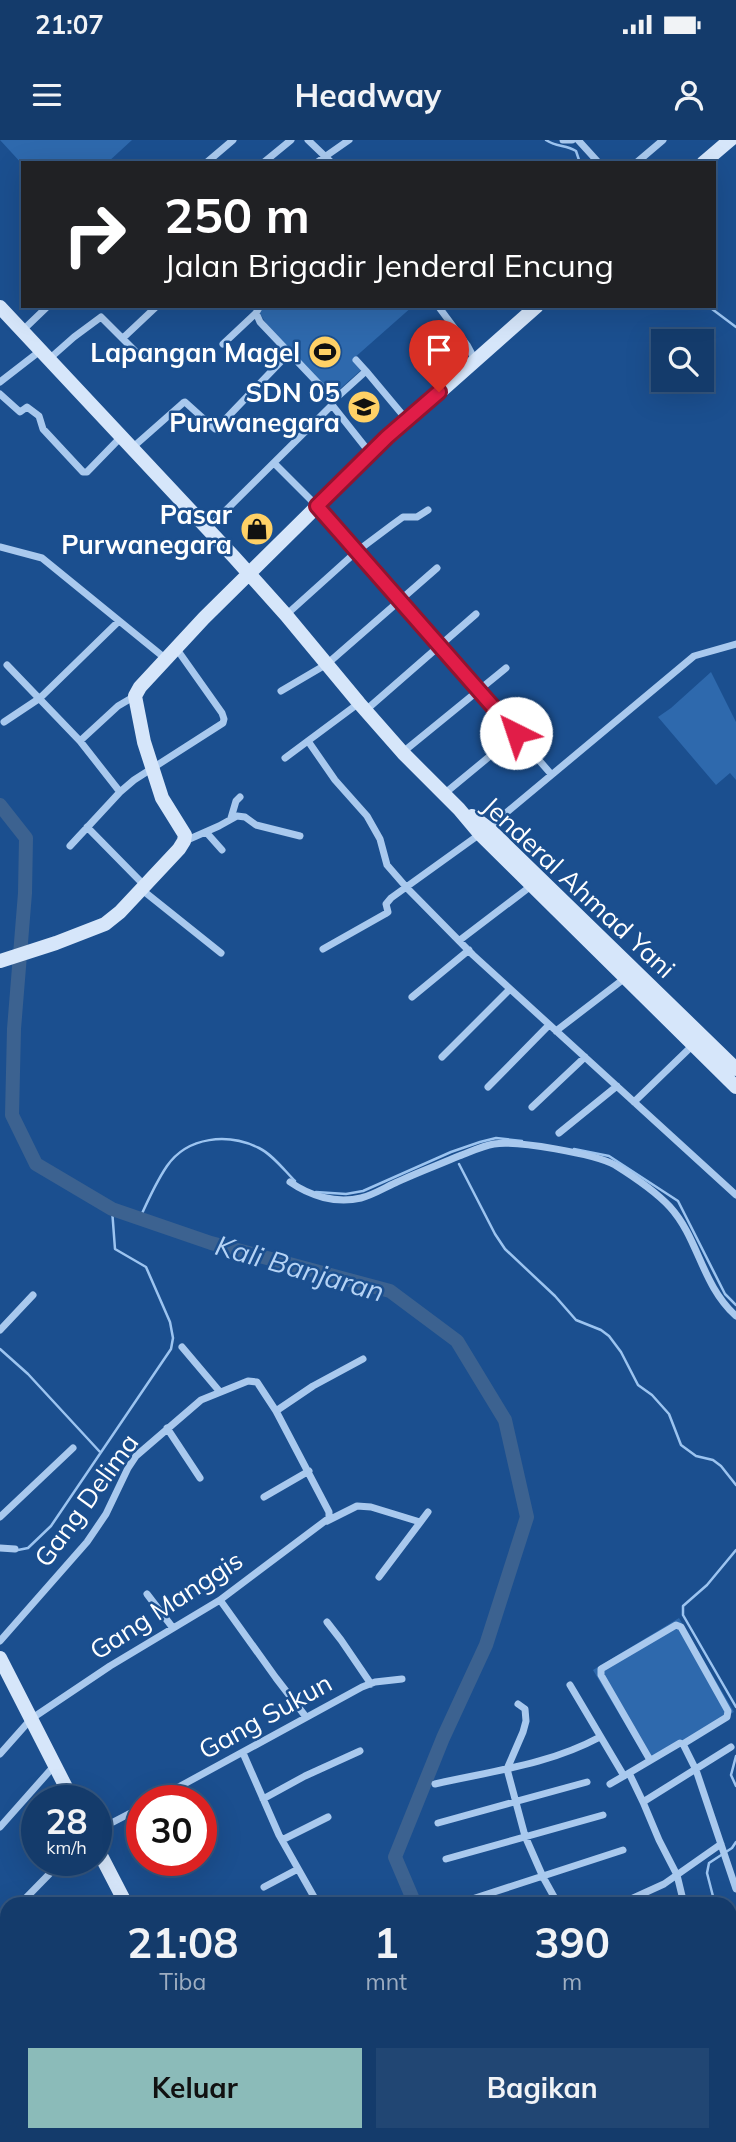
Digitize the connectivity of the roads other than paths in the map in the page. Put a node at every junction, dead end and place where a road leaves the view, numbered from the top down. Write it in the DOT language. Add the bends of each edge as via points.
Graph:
graph roads {
  1 [pos="233,140"];
  2 [pos="291,140"];
  3 [pos="308,140"];
  4 [pos="349,140"];
  5 [pos="563,140"];
  6 [pos="572,140"];
  7 [pos="578,140"];
  8 [pos="663,140"];
  9 [pos="730,140"];
  10 [pos="324,156"];
  11 [pos="208,161"];
  12 [pos="265,161"];
  13 [pos="318,161"];
  14 [pos="330,161"];
  15 [pos="596,161"];
  16 [pos="638,161"];
  17 [pos="705,161"];
  18 [pos="0,307"];
  19 [pos="46,308"];
  20 [pos="155,308"];
  21 [pos="439,308"];
  22 [pos="535,308"];
  23 [pos="258,310"];
  24 [pos="22,331"];
  25 [pos="123,338"];
  26 [pos="223,344"];
  27 [pos="290,352"];
  28 [pos="44,355"];
  29 [pos="143,359"];
  30 [pos="356,360"];
  31 [pos="475,360"];
  32 [pos="366,371"];
  33 [pos="0,382"];
  34 [pos="0,394"];
  35 [pos="333,402"];
  36 [pos="407,420"];
  37 [pos="121,437"];
  38 [pos="132,448"];
  39 [pos="370,454"];
  40 [pos="274,463"];
  41 [pos="317,506"];
  42 [pos="428,510"];
  43 [pos="208,529"];
  44 [pos="0,547"];
  45 [pos="356,552"];
  46 [pos="437,568"];
  47 [pos="248,573"];
  48 [pos="400,602"];
  49 [pos="476,614"];
  50 [pos="286,615"];
  51 [pos="119,621"];
  52 [pos="736,644"];
  53 [pos="441,646"];
  54 [pos="176,648"];
  55 [pos="166,659"];
  56 [pos="327,664"];
  57 [pos="7,665"];
  58 [pos="506,668"];
  59 [pos="480,690"];
  60 [pos="281,691"];
  61 [pos="135,696"];
  62 [pos="40,698"];
  63 [pos="362,707"];
  64 [pos="536,719"];
  65 [pos="4,722"];
  66 [pos="516,733"];
  67 [pos="80,741"];
  68 [pos="308,741"];
  69 [pos="402,753"];
  70 [pos="285,758"];
  71 [pos="152,769"];
  72 [pos="551,774"];
  73 [pos="120,792"];
  74 [pos="444,794"];
  75 [pos="240,797"];
  76 [pos="232,818"];
  77 [pos="87,827"];
  78 [pos="484,831"];
  79 [pos="206,832"];
  80 [pos="300,836"];
  81 [pos="184,841"];
  82 [pos="70,846"];
  83 [pos="222,850"];
  84 [pos="532,885"];
  85 [pos="142,886"];
  86 [pos="407,888"];
  87 [pos="460,940"];
  88 [pos="323,949"];
  89 [pos="469,950"];
  90 [pos="221,953"];
  91 [pos="0,961"];
  92 [pos="626,978"];
  93 [pos="510,989"];
  94 [pos="412,997"];
  95 [pos="553,1028"];
  96 [pos="694,1045"];
  97 [pos="442,1057"];
  98 [pos="585,1057"];
  99 [pos="736,1069"];
  100 [pos="617,1086"];
  101 [pos="488,1087"];
  102 [pos="736,1087"];
  103 [pos="634,1102"];
  104 [pos="533,1107"];
  105 [pos="559,1133"];
  106 [pos="290,1182"];
  107 [pos="736,1195"];
  108 [pos="33,1295"];
  109 [pos="736,1316"];
  110 [pos="0,1330"];
  111 [pos="182,1347"];
  112 [pos="363,1359"];
  113 [pos="220,1392"];
  114 [pos="276,1410"];
  115 [pos="167,1429"];
  116 [pos="73,1448"];
  117 [pos="309,1471"];
  118 [pos="200,1478"];
  119 [pos="264,1497"];
  120 [pos="428,1512"];
  121 [pos="0,1517"];
  122 [pos="420,1522"];
  123 [pos="324,1523"];
  124 [pos="0,1548"];
  125 [pos="15,1549"];
  126 [pos="379,1577"];
  127 [pos="147,1594"];
  128 [pos="220,1600"];
  129 [pos="327,1622"];
  130 [pos="173,1628"];
  131 [pos="0,1641"];
  132 [pos="0,1658"];
  133 [pos="402,1679"];
  134 [pos="371,1684"];
  135 [pos="570,1685"];
  136 [pos="518,1704"];
  137 [pos="306,1717"];
  138 [pos="31,1719"];
  139 [pos="600,1737"];
  140 [pos="683,1744"];
  141 [pos="731,1747"];
  142 [pos="360,1751"];
  143 [pos="243,1753"];
  144 [pos="0,1754"];
  145 [pos="650,1760"];
  146 [pos="54,1766"];
  147 [pos="507,1769"];
  148 [pos="696,1770"];
  149 [pos="626,1774"];
  150 [pos="587,1783"];
  151 [pos="436,1784"];
  152 [pos="610,1784"];
  153 [pos="64,1785"];
  154 [pos="183,1785"];
  155 [pos="263,1799"];
  156 [pos="516,1801"];
  157 [pos="643,1802"];
  158 [pos="603,1815"];
  159 [pos="328,1817"];
  160 [pos="438,1824"];
  161 [pos="0,1827"];
  162 [pos="525,1836"];
  163 [pos="282,1840"];
  164 [pos="721,1844"];
  165 [pos="623,1850"];
  166 [pos="446,1859"];
  167 [pos="298,1869"];
  168 [pos="677,1875"];
  169 [pos="47,1876"];
  170 [pos="110,1876"];
  171 [pos="543,1877"];
  172 [pos="264,1886"];
  173 [pos="736,1889"];
  174 [pos="27,1897"];
  175 [pos="120,1897"];
  176 [pos="314,1897"];
  177 [pos="479,1897"];
  178 [pos="554,1897"];
  179 [pos="634,1897"];
  180 [pos="682,1897"];
  1 -- 11 [label="street"];
  2 -- 12 [label="street"];
  3 -- 10 [label="street"];
  4 -- 10 [label="street"];
  5 -- 6 [label="street"];
  7 -- 15 [label="street"];
  8 -- 16 [label="street"];
  9 -- 17 [label="street"];
  10 -- 13 [label="street"];
  10 -- 14 [label="street"];
  18 -- 24 [label="street, Jenderal Ahmad Yani"];
  19 -- 24 [label="street"];
  20 -- 25 [label="street"];
  21 -- 31 [label="street"];
  22 -- 31 [label="street"];
  23 -- 26 [label="street"];
  23 -- 27 [label="street" via="260,322"];
  24 -- 28 [label="street, Jenderal Ahmad Yani"];
  25 -- 28 [label="street" via="101,317"];
  25 -- 29 [label="street"];
  27 -- 35 [label="street"];
  27 -- 38 [label="street" via="215,429 183,402"];
  28 -- 33 [label="street"];
  28 -- 37 [label="street, Jenderal Ahmad Yani"];
  30 -- 32 [label="street"];
  31 -- 36 [label="street"];
  32 -- 35 [label="street"];
  32 -- 36 [label="street"];
  34 -- 37 [label="street" via="20,412 27,407 38,416 43,429 85,473"];
  35 -- 39 [label="street"];
  35 -- 40 [label="street"];
  36 -- 39 [label="street"];
  37 -- 38 [label="street, Jenderal Ahmad Yani"];
  38 -- 43 [label="street, Jenderal Ahmad Yani"];
  39 -- 41 [label="street"];
  40 -- 41 [label="street"];
  40 -- 43 [label="street"];
  41 -- 45 [label="street"];
  41 -- 47 [label="street"];
  42 -- 45 [label="street" via="416,517 403,517"];
  43 -- 47 [label="street, Jenderal Ahmad Yani"];
  44 -- 51 [label="street" via="42,558"];
  45 -- 48 [label="street"];
  45 -- 50 [label="street"];
  46 -- 48 [label="street"];
  47 -- 50 [label="street, Jenderal Ahmad Yani"];
  47 -- 54 [label="street"];
  48 -- 53 [label="street"];
  48 -- 56 [label="street"];
  49 -- 53 [label="street"];
  50 -- 56 [label="street, Jenderal Ahmad Yani"];
  51 -- 55 [label="street"];
  51 -- 62 [label="street"];
  52 -- 72 [label="street" via="694,656"];
  53 -- 59 [label="street"];
  53 -- 63 [label="street"];
  54 -- 55 [label="street"];
  54 -- 71 [label="street" via="224,719"];
  55 -- 61 [label="street"];
  56 -- 60 [label="street"];
  56 -- 63 [label="street, Jenderal Ahmad Yani"];
  57 -- 62 [label="street"];
  58 -- 59 [label="street"];
  59 -- 66 [label="street"];
  59 -- 69 [label="street"];
  61 -- 67 [label="street"];
  61 -- 71 [label="street"];
  62 -- 65 [label="street"];
  62 -- 67 [label="street"];
  63 -- 68 [label="street"];
  63 -- 69 [label="street, Jenderal Ahmad Yani"];
  64 -- 66 [label="street"];
  66 -- 72 [label="street"];
  66 -- 74 [label="street"];
  67 -- 73 [label="street"];
  68 -- 70 [label="street"];
  68 -- 86 [label="street" via="367,816 387,864"];
  69 -- 74 [label="street, Jenderal Ahmad Yani"];
  71 -- 73 [label="street"];
  71 -- 81 [label="street" via="162,798 184,832"];
  72 -- 78 [label="street"];
  73 -- 77 [label="street"];
  74 -- 78 [label="street, Jenderal Ahmad Yani"];
  75 -- 76 [label="street"];
  76 -- 79 [label="street"];
  76 -- 80 [label="street" via="245,817"];
  77 -- 82 [label="street"];
  77 -- 85 [label="street"];
  78 -- 84 [label="street, Jenderal Ahmad Yani"];
  78 -- 86 [label="street"];
  78 -- 99 [label="street, Jenderal Ahmad Yani"];
  79 -- 81 [label="street"];
  79 -- 83 [label="street"];
  81 -- 85 [label="street"];
  84 -- 87 [label="street"];
  84 -- 92 [label="street, Jenderal Ahmad Yani"];
  85 -- 90 [label="street"];
  85 -- 91 [label="street" via="105,924"];
  86 -- 87 [label="street"];
  86 -- 88 [label="street" via="387,902 388,912"];
  87 -- 89 [label="street"];
  89 -- 93 [label="street"];
  89 -- 94 [label="street"];
  92 -- 95 [label="street"];
  92 -- 96 [label="street, Jenderal Ahmad Yani"];
  93 -- 95 [label="street"];
  93 -- 97 [label="street"];
  95 -- 98 [label="street"];
  95 -- 101 [label="street"];
  96 -- 102 [label="street, Jenderal Ahmad Yani"];
  96 -- 103 [label="street"];
  98 -- 100 [label="street"];
  98 -- 104 [label="street"];
  100 -- 103 [label="street"];
  100 -- 105 [label="street"];
  103 -- 107 [label="street"];
  106 -- 109 [label="street" via="318,1196 360,1199 496,1143 582,1154 615,1165 671,1208 709,1283"];
  108 -- 110 [label="street"];
  111 -- 113 [label="street"];
  112 -- 114 [label="street"];
  113 -- 114 [label="street, Gang Delima" via="257,1382"];
  113 -- 115 [label="street, Gang Delima" via="201,1400"];
  114 -- 117 [label="street, Gang Delima"];
  115 -- 118 [label="street"];
  115 -- 131 [label="street, Gang Delima" via="128,1468 87,1542"];
  116 -- 121 [label="street"];
  117 -- 119 [label="street"];
  117 -- 123 [label="street, Gang Delima" via="329,1511"];
  120 -- 122 [label="street"];
  122 -- 123 [label="street, Gang Manggis" via="358,1506"];
  122 -- 126 [label="street"];
  123 -- 128 [label="street, Gang Manggis"];
  124 -- 125 [label="street"];
  127 -- 130 [label="street"];
  128 -- 130 [label="street, Gang Manggis"];
  128 -- 137 [label="street"];
  129 -- 134 [label="street"];
  130 -- 138 [label="street, Gang Manggis"];
  132 -- 138 [label="street"];
  133 -- 134 [label="street, Gang Sukun"];
  134 -- 137 [label="street, Gang Sukun"];
  135 -- 139 [label="street"];
  136 -- 147 [label="street" via="525,1709 526,1721"];
  137 -- 143 [label="street, Gang Sukun"];
  138 -- 144 [label="street, Gang Manggis"];
  138 -- 146 [label="street"];
  139 -- 147 [label="street" via="553,1758"];
  139 -- 149 [label="street"];
  140 -- 145 [label="street"];
  140 -- 145 [label="street" via="727,1717 728,1711 676,1625 601,1670"];
  140 -- 148 [label="street"];
  141 -- 148 [label="street"];
  142 -- 155 [label="street"];
  143 -- 154 [label="street, Gang Sukun"];
  143 -- 155 [label="street"];
  145 -- 149 [label="street"];
  146 -- 153 [label="street"];
  146 -- 161 [label="street"];
  147 -- 151 [label="street"];
  147 -- 156 [label="street"];
  148 -- 157 [label="street"];
  148 -- 164 [label="street"];
  149 -- 152 [label="street"];
  149 -- 157 [label="street"];
  150 -- 156 [label="street"];
  155 -- 163 [label="street"];
  156 -- 160 [label="street"];
  156 -- 162 [label="street"];
  157 -- 168 [label="street"];
  158 -- 162 [label="street"];
  159 -- 163 [label="street"];
  162 -- 166 [label="street"];
  162 -- 171 [label="street"];
  163 -- 167 [label="street"];
  164 -- 168 [label="street"];
  164 -- 173 [label="street"];
  165 -- 171 [label="street"];
  167 -- 172 [label="street"];
  167 -- 176 [label="street"];
  168 -- 179 [label="street"];
  168 -- 180 [label="street"];
  169 -- 174 [label="street"];
  170 -- 175 [label="street"];
  171 -- 177 [label="street"];
  171 -- 178 [label="street"];
}
